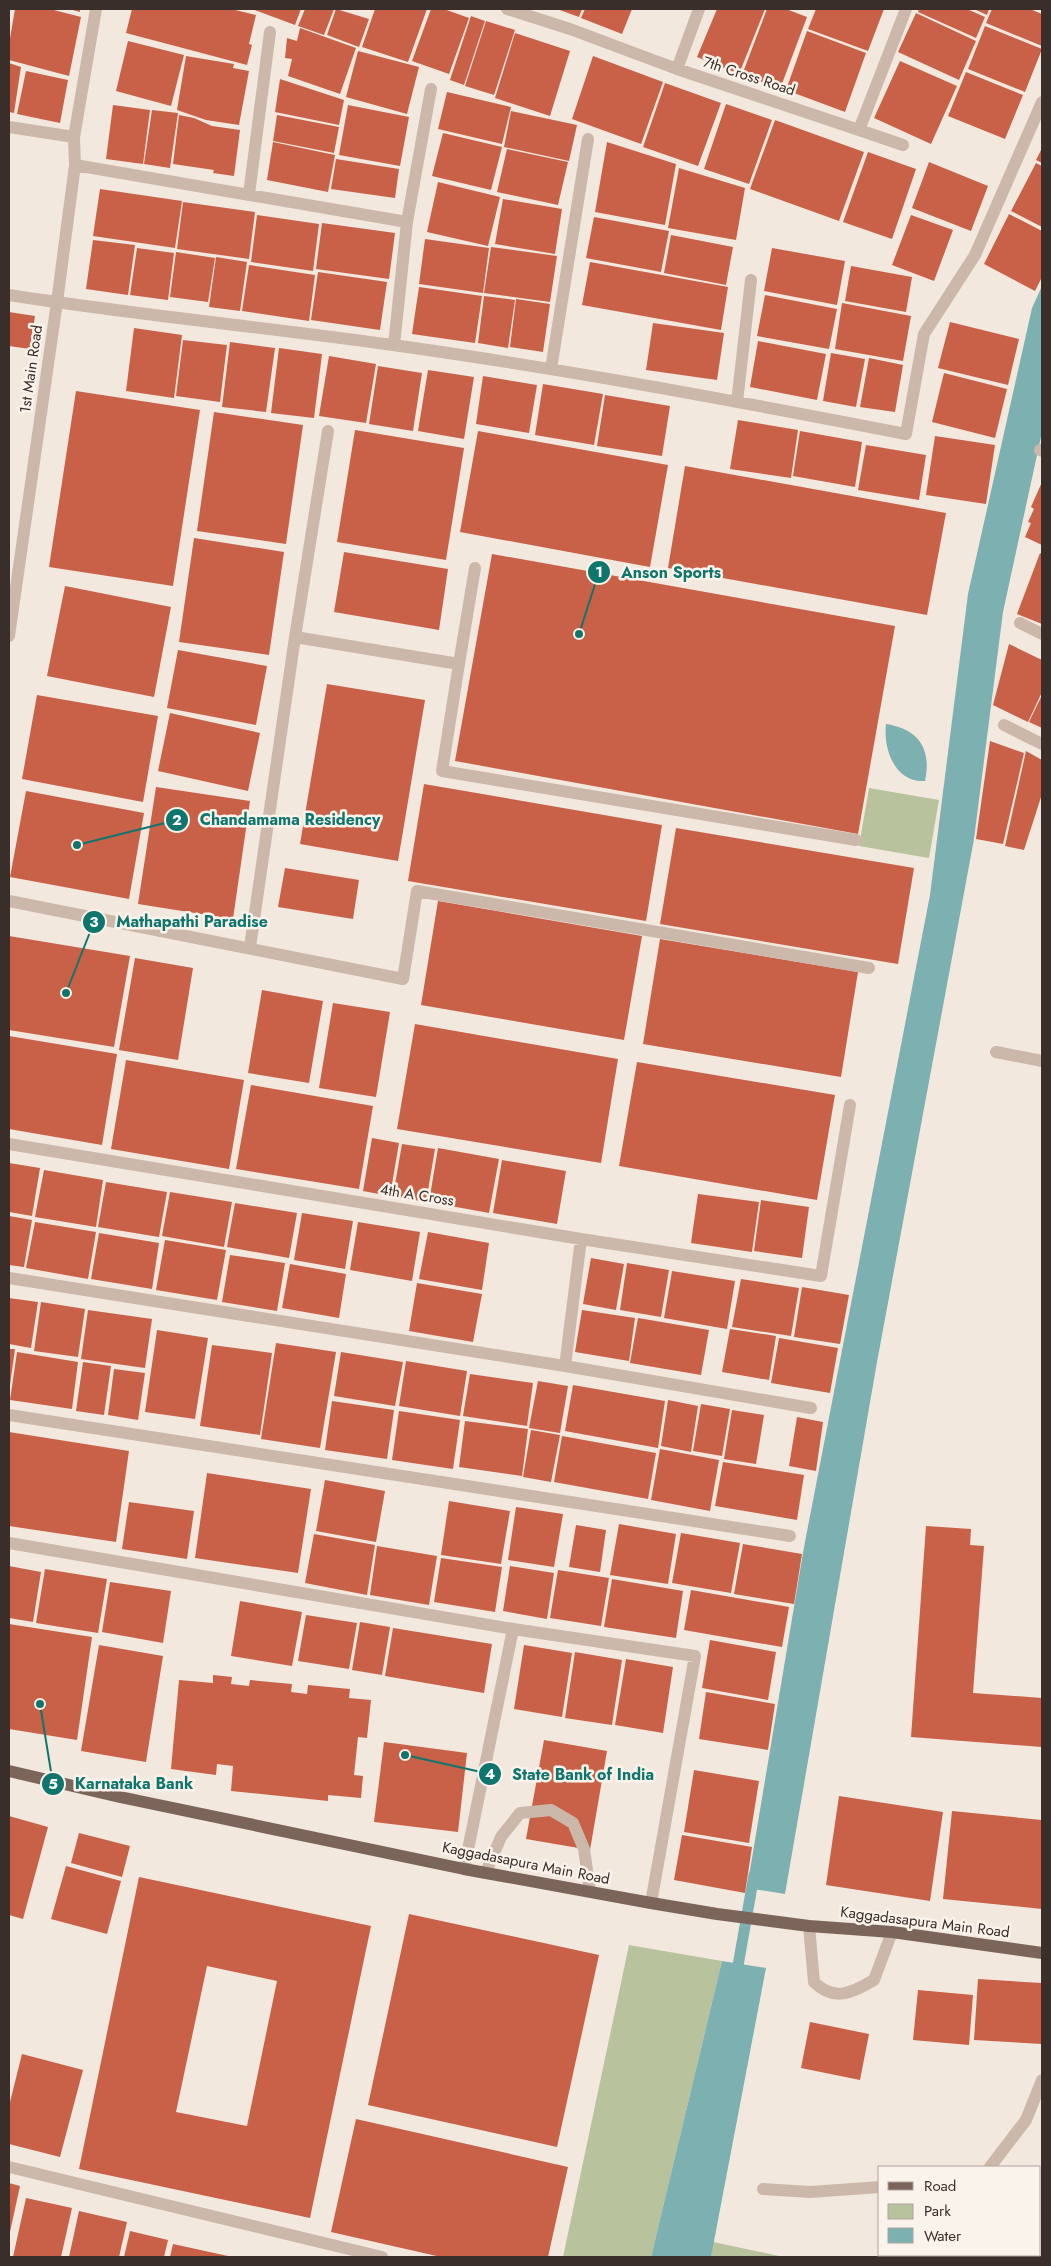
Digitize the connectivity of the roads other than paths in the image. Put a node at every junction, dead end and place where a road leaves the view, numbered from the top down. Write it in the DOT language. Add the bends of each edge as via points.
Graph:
graph roads {
  1 [pos="96,9"];
  2 [pos="507,9"];
  3 [pos="699,9"];
  4 [pos="906,9"];
  5 [pos="270,32"];
  6 [pos="677,69"];
  7 [pos="431,89"];
  8 [pos="1042,102"];
  9 [pos="9,128"];
  10 [pos="859,130"];
  11 [pos="74,137"];
  12 [pos="588,139"];
  13 [pos="903,144"];
  14 [pos="75,165"];
  15 [pos="249,194"];
  16 [pos="407,222"];
  17 [pos="751,280"];
  18 [pos="9,295"];
  19 [pos="57,302"];
  20 [pos="394,345"];
  21 [pos="551,369"];
  22 [pos="737,402"];
  23 [pos="328,431"];
  24 [pos="475,568"];
  25 [pos="1020,623"];
  26 [pos="1042,634"];
  27 [pos="9,636"];
  28 [pos="295,637"];
  29 [pos="459,664"];
  30 [pos="1004,725"];
  31 [pos="1042,744"];
  32 [pos="856,840"];
  33 [pos="9,901"];
  34 [pos="250,947"];
  35 [pos="869,968"];
  36 [pos="996,1052"];
  37 [pos="1042,1061"];
  38 [pos="850,1105"];
  39 [pos="9,1144"];
  40 [pos="581,1239"];
  41 [pos="9,1278"];
  42 [pos="565,1366"];
  43 [pos="811,1408"];
  44 [pos="9,1415"];
  45 [pos="790,1536"];
  46 [pos="9,1543"];
  47 [pos="514,1629"];
  48 [pos="9,1771"];
  49 [pos="464,1869"];
  50 [pos="486,1872"];
  51 [pos="590,1891"];
  52 [pos="651,1903"];
  53 [pos="809,1926"];
  54 [pos="892,1932"];
  55 [pos="1042,1953"];
  56 [pos="1042,2080"];
  57 [pos="991,2166"];
  58 [pos="9,2167"];
  59 [pos="878,2186"];
  60 [pos="762,2189"];
  61 [pos="382,2257"];
  1 -- 11 [label="street, 1st Main Road"];
  2 -- 6 [label="street, 7th Cross Road"];
  3 -- 6 [label="street"];
  4 -- 10 [label="street"];
  5 -- 15 [label="street"];
  6 -- 10 [label="street, 7th Cross Road"];
  7 -- 16 [label="street"];
  8 -- 22 [label="street" via="975,255 924,334 906,434"];
  9 -- 11 [label="street"];
  10 -- 13 [label="street, 7th Cross Road"];
  11 -- 14 [label="street, 1st Main Road"];
  12 -- 21 [label="street"];
  14 -- 15 [label="street"];
  14 -- 19 [label="street, 1st Main Road"];
  15 -- 16 [label="street"];
  16 -- 20 [label="street"];
  17 -- 22 [label="street"];
  18 -- 19 [label="street"];
  19 -- 20 [label="street"];
  19 -- 27 [label="street, 1st Main Road"];
  20 -- 21 [label="street"];
  21 -- 22 [label="street"];
  23 -- 28 [label="street"];
  24 -- 29 [label="street"];
  25 -- 26 [label="street"];
  28 -- 29 [label="street"];
  28 -- 34 [label="street"];
  29 -- 32 [label="street" via="442,771"];
  30 -- 31 [label="street"];
  33 -- 34 [label="street"];
  34 -- 35 [label="street" via="403,979 418,891"];
  36 -- 37 [label="street"];
  38 -- 40 [label="street, 4th A Cross" via="821,1276"];
  39 -- 40 [label="street, 4th A Cross"];
  40 -- 42 [label="street"];
  41 -- 42 [label="street"];
  42 -- 43 [label="street"];
  44 -- 45 [label="street"];
  46 -- 47 [label="street"];
  47 -- 49 [label="street"];
  47 -- 52 [label="street" via="695,1656"];
  48 -- 49 [label="main road, Kaggadasapura Main Road"];
  49 -- 50 [label="main road, Kaggadasapura Main Road"];
  50 -- 51 [label="main road, Kaggadasapura Main Road"];
  50 -- 51 [label="street" via="501,1837 520,1813 551,1810 573,1823 584,1849"];
  51 -- 52 [label="main road, Kaggadasapura Main Road"];
  52 -- 53 [label="main road, Kaggadasapura Main Road"];
  53 -- 54 [label="main road, Kaggadasapura Main Road"];
  53 -- 54 [label="street" via="814,1982 824,1991 839,1994 874,1980"];
  54 -- 55 [label="main road, Kaggadasapura Main Road"];
  56 -- 57 [label="street" via="1026,2120"];
  58 -- 61 [label="street"];
  59 -- 60 [label="street" via="810,2192"];
}
